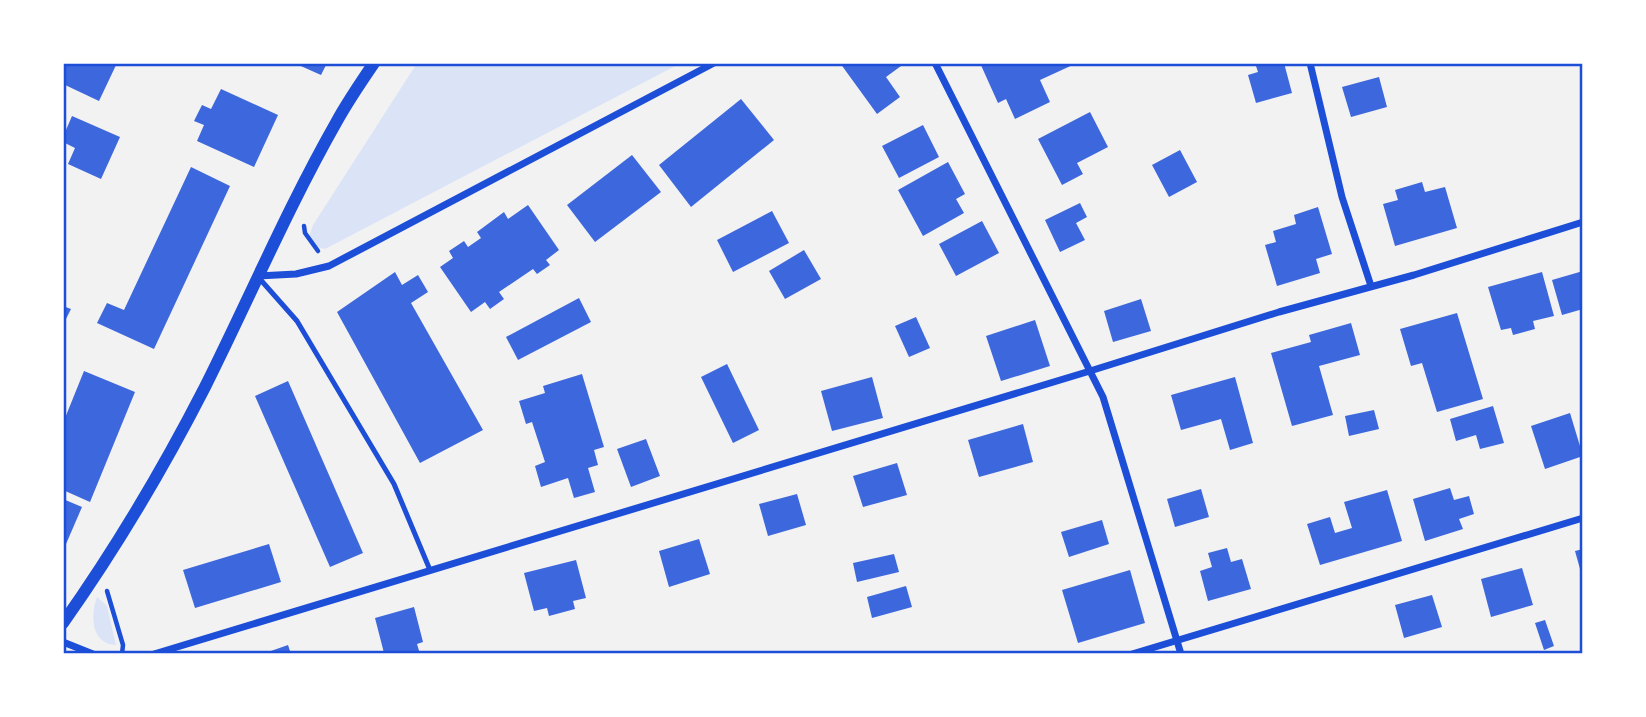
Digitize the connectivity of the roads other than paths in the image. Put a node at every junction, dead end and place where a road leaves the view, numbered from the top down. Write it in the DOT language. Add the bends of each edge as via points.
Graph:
graph roads {
  1 [pos="374,63"];
  2 [pos="714,63"];
  3 [pos="935,63"];
  4 [pos="1310,63"];
  5 [pos="1583,222"];
  6 [pos="258,276"];
  7 [pos="1371,286"];
  8 [pos="1090,371"];
  9 [pos="1583,518"];
  10 [pos="430,570"];
  11 [pos="63,623"];
  12 [pos="1177,640"];
  13 [pos="63,642"];
  14 [pos="93,654"];
  15 [pos="154,654"];
  16 [pos="1132,654"];
  17 [pos="1181,654"];
  1 -- 6 [label="street" via="337,121"];
  2 -- 6 [label="street" via="328,266"];
  3 -- 8 [label="street"];
  4 -- 7 [label="street" via="1342,197"];
  5 -- 7 [label="street"];
  6 -- 10 [label="lane" via="297,321 394,484"];
  6 -- 11 [label="street" via="149,492"];
  7 -- 8 [label="street"];
  8 -- 10 [label="street"];
  8 -- 12 [label="street" via="1103,397"];
  9 -- 12 [label="street"];
  10 -- 15 [label="street"];
  12 -- 16 [label="street"];
  12 -- 17 [label="street"];
  13 -- 14 [label="street"];
}
